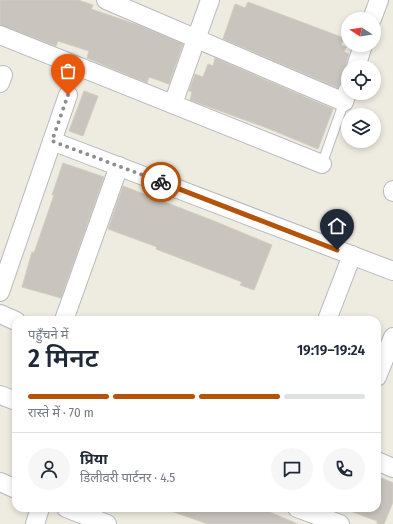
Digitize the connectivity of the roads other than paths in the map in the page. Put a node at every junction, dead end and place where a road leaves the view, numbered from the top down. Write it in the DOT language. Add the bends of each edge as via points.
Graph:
graph roads {
  1 [pos="106,0"];
  2 [pos="210,0"];
  3 [pos="379,0"];
  4 [pos="375,12"];
  5 [pos="0,35"];
  6 [pos="196,39"];
  7 [pos="341,94"];
  8 [pos="68,95"];
  9 [pos="345,100"];
  10 [pos="173,104"];
  11 [pos="52,141"];
  12 [pos="322,164"];
  13 [pos="119,166"];
  14 [pos="352,255"];
  15 [pos="393,271"];
  16 [pos="0,292"];
  17 [pos="0,314"];
  18 [pos="65,316"];
  19 [pos="329,316"];
  20 [pos="12,318"];
  21 [pos="393,337"];
  22 [pos="381,367"];
  23 [pos="0,395"];
  24 [pos="12,400"];
  25 [pos="381,463"];
  26 [pos="393,468"];
  27 [pos="0,482"];
  28 [pos="12,487"];
  29 [pos="39,512"];
  30 [pos="81,512"];
  31 [pos="308,512"];
  32 [pos="35,524"];
  33 [pos="107,524"];
  34 [pos="340,524"];
  1 -- 6 [label="street"];
  2 -- 6 [label="street"];
  3 -- 4 [label="street"];
  5 -- 10 [label="street"];
  6 -- 7 [label="street"];
  6 -- 10 [label="street"];
  8 -- 11 [label="street"];
  9 -- 12 [label="lane"];
  10 -- 12 [label="street"];
  11 -- 13 [label="street"];
  11 -- 16 [label="street"];
  13 -- 14 [label="street"];
  13 -- 18 [label="street"];
  14 -- 15 [label="street"];
  14 -- 19 [label="street"];
  17 -- 20 [label="street"];
  21 -- 22 [label="street"];
  23 -- 24 [label="street"];
  25 -- 26 [label="street"];
  27 -- 28 [label="street"];
  29 -- 32 [label="street"];
  30 -- 33 [label="street"];
  31 -- 34 [label="street"];
}
